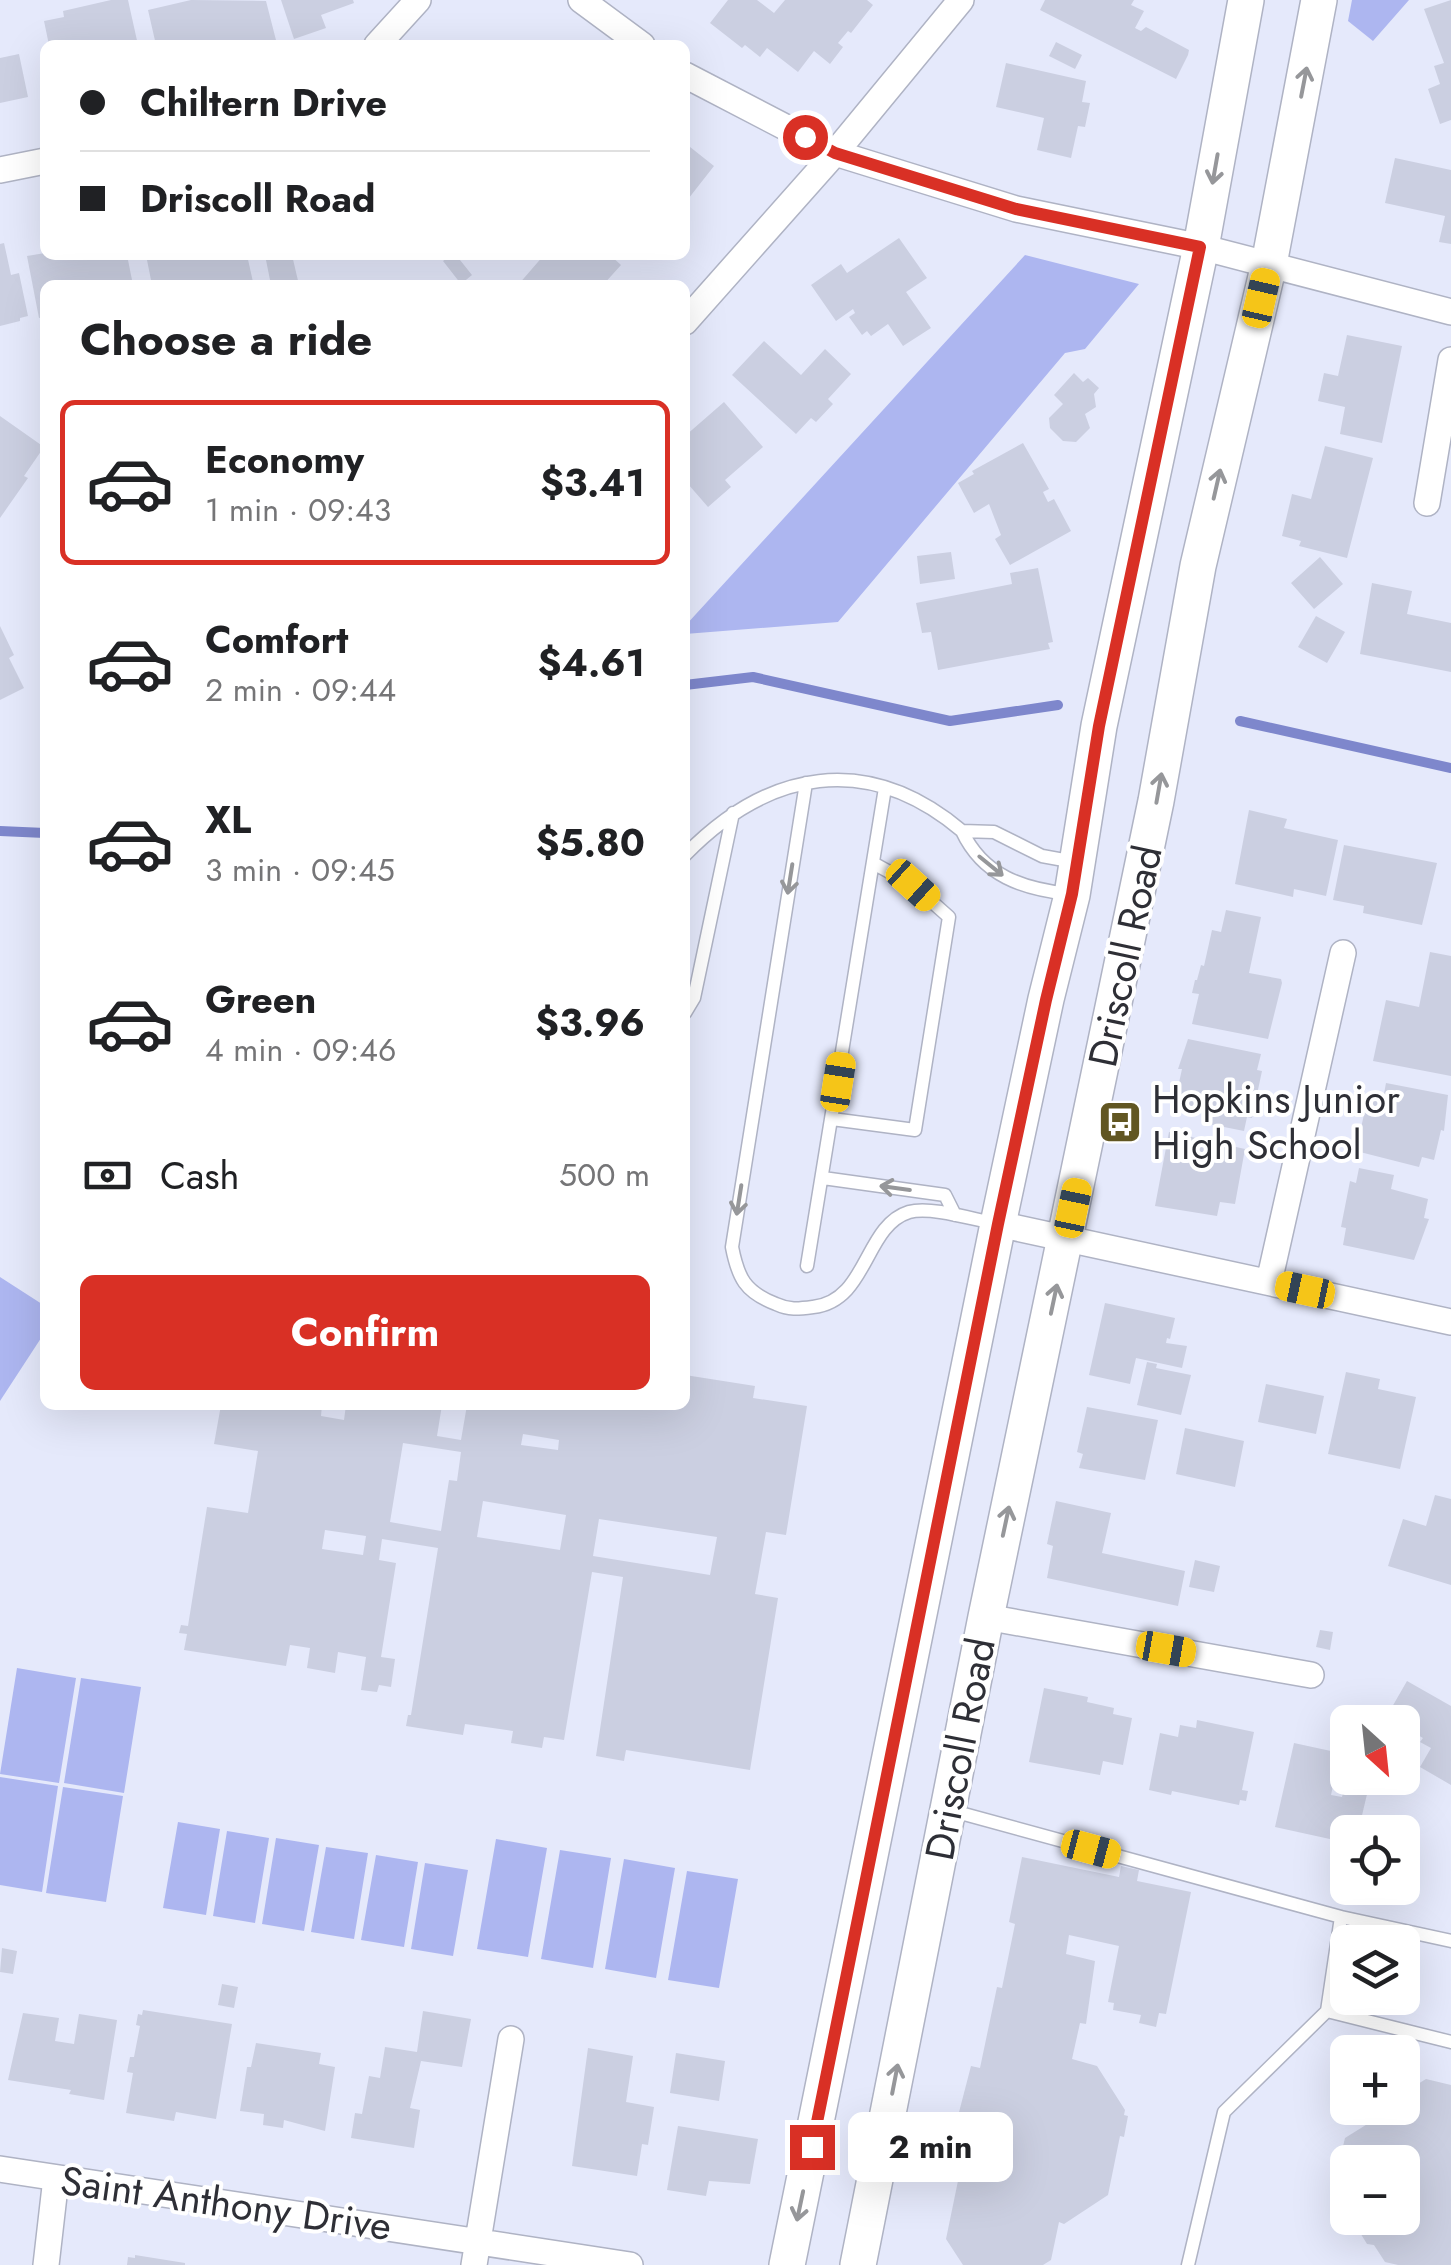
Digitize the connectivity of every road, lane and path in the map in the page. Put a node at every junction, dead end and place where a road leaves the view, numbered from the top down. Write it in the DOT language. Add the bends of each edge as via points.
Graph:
graph roads {
  1 [pos="418,0"];
  2 [pos="581,0"];
  3 [pos="960,0"];
  4 [pos="1246,0"];
  5 [pos="1319,0"];
  6 [pos="382,40"];
  7 [pos="635,40"];
  8 [pos="690,78"];
  9 [pos="835,153"];
  10 [pos="40,162"];
  11 [pos="0,170"];
  12 [pos="1200,247"];
  13 [pos="1269,264"];
  14 [pos="1451,312"];
  15 [pos="690,316"];
  16 [pos="1451,360"];
  17 [pos="1427,503"];
  18 [pos="806,783"];
  19 [pos="885,788"];
  20 [pos="733,814"];
  21 [pos="962,831"];
  22 [pos="690,851"];
  23 [pos="873,864"];
  24 [pos="1075,878"];
  25 [pos="1344,953"];
  26 [pos="690,1005"];
  27 [pos="832,1118"];
  28 [pos="823,1178"];
  29 [pos="954,1215"];
  30 [pos="998,1224"];
  31 [pos="1067,1238"];
  32 [pos="808,1266"];
  33 [pos="1269,1282"];
  34 [pos="1451,1322"];
  35 [pos="986,1617"];
  36 [pos="1310,1675"];
  37 [pos="948,1810"];
  38 [pos="1341,1917"];
  39 [pos="1451,1941"];
  40 [pos="1327,2011"];
  41 [pos="510,2039"];
  42 [pos="1451,2042"];
  43 [pos="0,2169"];
  44 [pos="56,2178"];
  45 [pos="476,2253"];
  46 [pos="46,2265"];
  47 [pos="630,2265"];
  48 [pos="788,2265"];
  49 [pos="858,2265"];
  50 [pos="1188,2265"];
  1 -- 6 [label="street"];
  2 -- 7 [label="street"];
  3 -- 9 [label="street"];
  4 -- 12 [label="street, Driscoll Road, one-way"];
  13 -- 5 [label="street, Driscoll Road, one-way"];
  8 -- 9 [label="street"];
  9 -- 12 [label="street" via="1016,209"];
  9 -- 15 [label="street"];
  10 -- 11 [label="street"];
  12 -- 13 [label="street"];
  12 -- 24 [label="street, Driscoll Road" via="1099,726"];
  13 -- 14 [label="street"];
  31 -- 13 [label="street, Driscoll Road, one-way" via="1198,566"];
  16 -- 17 [label="street"];
  18 -- 19 [label="lane"];
  18 -- 20 [label="lane"];
  18 -- 29 [label="lane, one-way" via="732,1247 737,1272 755,1296 789,1310 828,1305 852,1284 886,1228 909,1212"];
  19 -- 21 [label="lane" via="935,808"];
  19 -- 23 [label="lane"];
  20 -- 22 [label="lane"];
  20 -- 26 [label="lane"];
  21 -- 24 [label="lane" via="994,832"];
  21 -- 24 [label="lane, one-way" via="970,848 1030,890"];
  23 -- 27 [label="lane"];
  23 -- 27 [label="lane" via="913,885 949,917 921,1091 914,1130"];
  24 -- 30 [label="street, Driscoll Road"];
  25 -- 33 [label="street"];
  27 -- 28 [label="lane"];
  29 -- 28 [label="lane, one-way" via="945,1194"];
  28 -- 32 [label="lane"];
  29 -- 30 [label="lane"];
  30 -- 31 [label="street"];
  30 -- 48 [label="street, Driscoll Road, one-way"];
  31 -- 33 [label="street"];
  35 -- 31 [label="street, Driscoll Road, one-way"];
  33 -- 34 [label="street"];
  35 -- 36 [label="street"];
  35 -- 37 [label="street, Driscoll Road"];
  37 -- 38 [label="lane"];
  49 -- 37 [label="street, Driscoll Road, one-way"];
  38 -- 39 [label="lane"];
  38 -- 40 [label="lane"];
  40 -- 42 [label="lane"];
  40 -- 50 [label="lane" via="1224,2112"];
  41 -- 45 [label="street"];
  43 -- 44 [label="street, Saint Anthony Drive"];
  44 -- 45 [label="street, Saint Anthony Drive"];
  44 -- 46 [label="street"];
  45 -- 47 [label="street, Saint Anthony Drive"];
}
